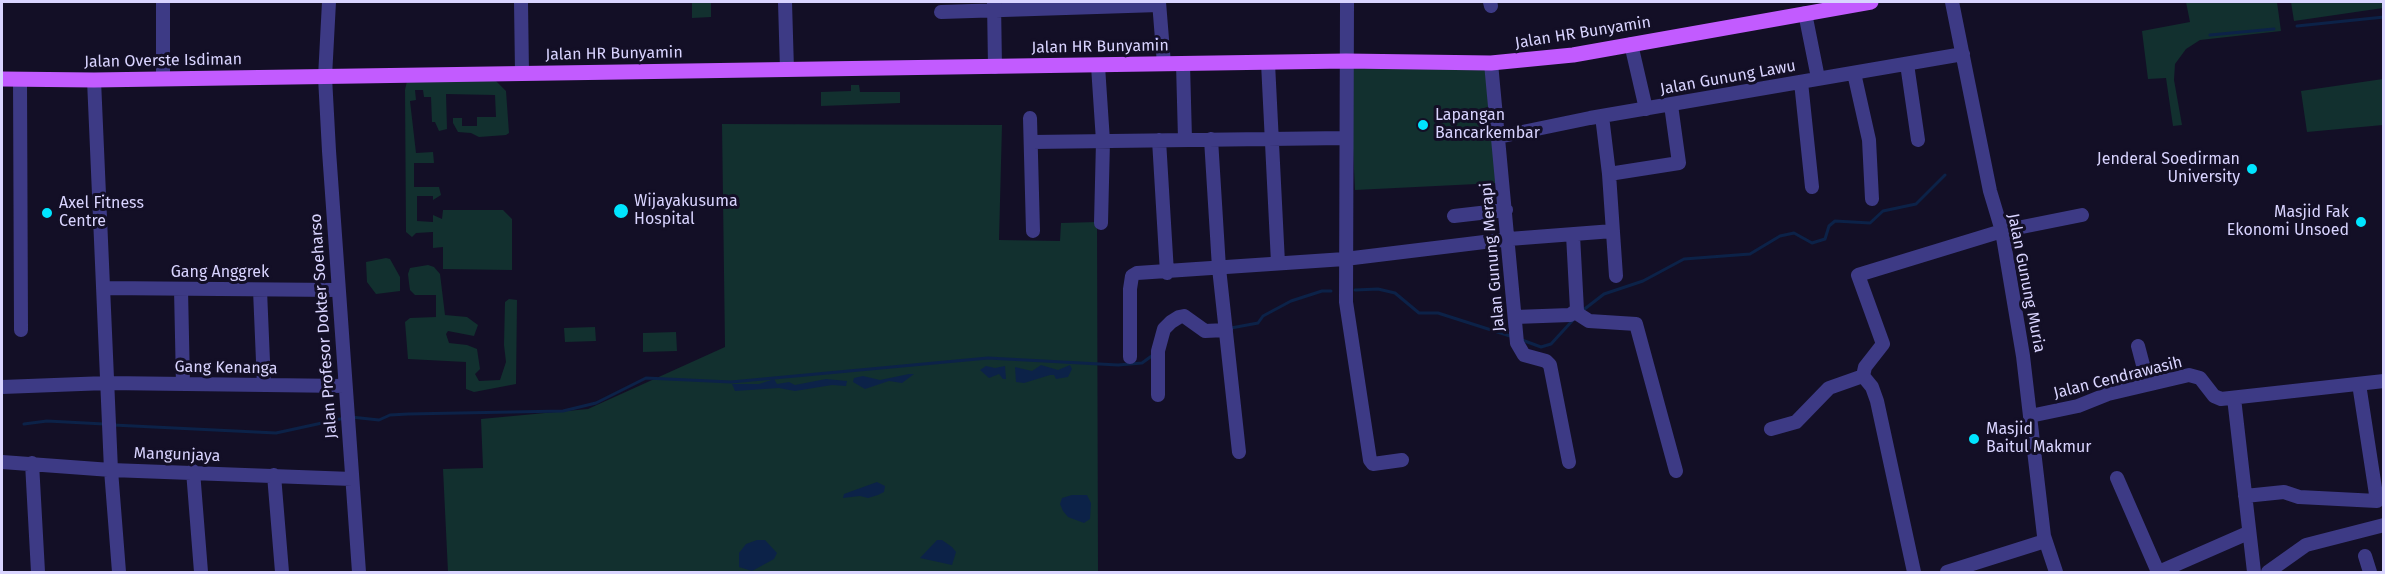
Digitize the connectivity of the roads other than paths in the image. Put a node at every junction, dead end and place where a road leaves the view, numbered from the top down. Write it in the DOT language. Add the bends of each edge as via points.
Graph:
graph roads {
  1 [pos="163,2"];
  2 [pos="329,2"];
  3 [pos="521,2"];
  4 [pos="785,2"];
  5 [pos="1347,2"];
  6 [pos="1870,2"];
  7 [pos="1952,2"];
  8 [pos="1159,3"];
  9 [pos="994,5"];
  10 [pos="1827,5"];
  11 [pos="941,12"];
  12 [pos="1805,13"];
  13 [pos="1631,44"];
  14 [pos="1963,54"];
  15 [pos="1346,61"];
  16 [pos="1268,63"];
  17 [pos="1491,63"];
  18 [pos="1164,64"];
  19 [pos="1183,64"];
  20 [pos="1907,64"];
  21 [pos="1098,66"];
  22 [pos="995,67"];
  23 [pos="787,70"];
  24 [pos="522,73"];
  25 [pos="1854,73"];
  26 [pos="325,77"];
  27 [pos="163,78"];
  28 [pos="1818,78"];
  29 [pos="2,79"];
  30 [pos="20,79"];
  31 [pos="94,80"];
  32 [pos="1801,82"];
  33 [pos="1671,105"];
  34 [pos="1646,109"];
  35 [pos="1602,116"];
  36 [pos="1030,118"];
  37 [pos="1498,137"];
  38 [pos="1272,138"];
  39 [pos="1346,138"];
  40 [pos="1211,139"];
  41 [pos="1159,140"];
  42 [pos="1185,140"];
  43 [pos="1918,140"];
  44 [pos="1102,141"];
  45 [pos="1032,142"];
  46 [pos="1609,174"];
  47 [pos="1812,187"];
  48 [pos="1872,200"];
  49 [pos="1506,210"];
  50 [pos="2082,215"];
  51 [pos="1454,216"];
  52 [pos="1101,223"];
  53 [pos="1033,231"];
  54 [pos="1613,231"];
  55 [pos="2002,231"];
  56 [pos="1573,235"];
  57 [pos="1509,239"];
  58 [pos="1345,259"];
  59 [pos="1278,263"];
  60 [pos="1219,268"];
  61 [pos="1167,273"];
  62 [pos="1616,276"];
  63 [pos="103,288"];
  64 [pos="180,289"];
  65 [pos="260,290"];
  66 [pos="337,290"];
  67 [pos="1577,314"];
  68 [pos="1515,317"];
  69 [pos="21,330"];
  70 [pos="1226,330"];
  71 [pos="2138,346"];
  72 [pos="1130,357"];
  73 [pos="1863,376"];
  74 [pos="2384,381"];
  75 [pos="107,383"];
  76 [pos="183,384"];
  77 [pos="2148,384"];
  78 [pos="2359,384"];
  79 [pos="264,385"];
  80 [pos="345,386"];
  81 [pos="2,387"];
  82 [pos="1158,395"];
  83 [pos="2234,398"];
  84 [pos="2030,416"];
  85 [pos="1771,429"];
  86 [pos="1239,452"];
  87 [pos="1402,460"];
  88 [pos="2,462"];
  89 [pos="1569,462"];
  90 [pos="32,463"];
  91 [pos="2378,464"];
  92 [pos="111,470"];
  93 [pos="194,471"];
  94 [pos="1676,471"];
  95 [pos="274,476"];
  96 [pos="2117,478"];
  97 [pos="352,479"];
  98 [pos="2245,495"];
  99 [pos="2384,525"];
  100 [pos="2248,533"];
  101 [pos="2045,542"];
  102 [pos="2365,556"];
  103 [pos="38,573"];
  104 [pos="118,573"];
  105 [pos="201,573"];
  106 [pos="282,573"];
  107 [pos="359,573"];
  108 [pos="1914,573"];
  109 [pos="1947,573"];
  110 [pos="2056,573"];
  111 [pos="2158,573"];
  112 [pos="2254,573"];
  113 [pos="2268,573"];
  114 [pos="2370,573"];
  1 -- 27 [label="street"];
  2 -- 26 [label="street, Jalan Profesor Dokter Soeharso"];
  3 -- 24 [label="street"];
  4 -- 23 [label="street"];
  5 -- 15 [label="street"];
  6 -- 10 [label="main road, Jalan HR Bunyamin"];
  7 -- 14 [label="street, Jalan Gunung Muria"];
  8 -- 9 [label="street"];
  8 -- 18 [label="street"];
  9 -- 11 [label="street"];
  9 -- 22 [label="street"];
  10 -- 12 [label="main road, Jalan HR Bunyamin"];
  12 -- 13 [label="main road, Jalan HR Bunyamin"];
  12 -- 28 [label="street"];
  13 -- 17 [label="main road, Jalan HR Bunyamin" via="1573,56"];
  13 -- 34 [label="street"];
  14 -- 20 [label="street, Jalan Gunung Lawu"];
  14 -- 55 [label="street, Jalan Gunung Muria" via="1990,191"];
  15 -- 16 [label="main road, Jalan HR Bunyamin"];
  15 -- 17 [label="main road, Jalan HR Bunyamin"];
  15 -- 39 [label="street"];
  16 -- 19 [label="main road, Jalan HR Bunyamin"];
  16 -- 38 [label="street"];
  17 -- 37 [label="street, Jalan Gunung Merapi"];
  18 -- 19 [label="main road, Jalan HR Bunyamin"];
  18 -- 21 [label="main road, Jalan HR Bunyamin"];
  19 -- 42 [label="street"];
  20 -- 25 [label="street, Jalan Gunung Lawu"];
  20 -- 43 [label="street"];
  21 -- 22 [label="main road, Jalan HR Bunyamin"];
  21 -- 44 [label="street"];
  22 -- 23 [label="main road, Jalan HR Bunyamin"];
  23 -- 24 [label="main road, Jalan HR Bunyamin"];
  24 -- 26 [label="main road, Jalan HR Bunyamin"];
  25 -- 28 [label="street, Jalan Gunung Lawu"];
  25 -- 48 [label="street" via="1869,140"];
  26 -- 27 [label="main road, Jalan Overste Isdiman"];
  26 -- 66 [label="street, Jalan Profesor Dokter Soeharso"];
  27 -- 31 [label="main road, Jalan Overste Isdiman"];
  28 -- 32 [label="street, Jalan Gunung Lawu"];
  29 -- 30 [label="main road, Jalan Overste Isdiman"];
  30 -- 31 [label="main road, Jalan Overste Isdiman"];
  30 -- 69 [label="street"];
  31 -- 63 [label="street"];
  32 -- 33 [label="street, Jalan Gunung Lawu"];
  32 -- 47 [label="street"];
  33 -- 34 [label="street, Jalan Gunung Lawu"];
  33 -- 46 [label="street" via="1678,163"];
  34 -- 35 [label="street, Jalan Gunung Lawu"];
  35 -- 37 [label="street, Jalan Gunung Lawu"];
  35 -- 46 [label="street"];
  36 -- 45 [label="street"];
  37 -- 49 [label="street, Jalan Gunung Merapi"];
  38 -- 39 [label="street"];
  38 -- 40 [label="street"];
  38 -- 59 [label="street"];
  39 -- 58 [label="street"];
  40 -- 42 [label="street"];
  40 -- 60 [label="street"];
  41 -- 42 [label="street"];
  41 -- 44 [label="street"];
  41 -- 61 [label="street"];
  44 -- 45 [label="street"];
  44 -- 52 [label="street"];
  45 -- 53 [label="street"];
  46 -- 54 [label="street"];
  49 -- 51 [label="street"];
  49 -- 57 [label="street, Jalan Gunung Merapi"];
  50 -- 55 [label="street"];
  54 -- 56 [label="street"];
  54 -- 62 [label="street"];
  55 -- 73 [label="street" via="1858,275 1883,344 1865,367"];
  55 -- 84 [label="street, Jalan Gunung Muria"];
  56 -- 57 [label="street"];
  56 -- 67 [label="street"];
  57 -- 58 [label="street"];
  57 -- 68 [label="street, Jalan Gunung Merapi"];
  58 -- 59 [label="street"];
  58 -- 87 [label="street" via="1346,302 1370,460 1373,464"];
  59 -- 60 [label="street"];
  60 -- 61 [label="street"];
  60 -- 70 [label="street"];
  61 -- 72 [label="street" via="1132,276"];
  63 -- 64 [label="street, Gang Anggrek"];
  63 -- 75 [label="street"];
  64 -- 65 [label="street, Gang Anggrek"];
  64 -- 76 [label="street"];
  65 -- 66 [label="street, Gang Anggrek"];
  65 -- 79 [label="street"];
  66 -- 80 [label="street, Jalan Profesor Dokter Soeharso"];
  67 -- 68 [label="street"];
  67 -- 94 [label="street" via="1589,321 1636,324"];
  68 -- 89 [label="street, Jalan Gunung Merapi" via="1519,351 1550,365"];
  70 -- 82 [label="street" via="1205,331 1185,316 1171,322 1164,329 1158,351"];
  70 -- 86 [label="street"];
  71 -- 77 [label="street"];
  73 -- 85 [label="street" via="1829,388 1796,422"];
  73 -- 108 [label="street" via="1877,401"];
  74 -- 78 [label="street, Jalan Cendrawasih"];
  75 -- 76 [label="street, Gang Kenanga"];
  75 -- 81 [label="street, Gang Kenanga"];
  75 -- 92 [label="street"];
  76 -- 79 [label="street, Gang Kenanga"];
  77 -- 83 [label="street, Jalan Cendrawasih" via="2189,375 2200,378 2217,398"];
  77 -- 84 [label="street, Jalan Cendrawasih"];
  78 -- 83 [label="street, Jalan Cendrawasih"];
  78 -- 91 [label="street"];
  79 -- 80 [label="street, Gang Kenanga"];
  80 -- 97 [label="street, Jalan Profesor Dokter Soeharso"];
  83 -- 98 [label="street"];
  84 -- 101 [label="street, Jalan Gunung Muria"];
  88 -- 90 [label="street, Mangunjaya"];
  90 -- 92 [label="street, Mangunjaya"];
  90 -- 103 [label="street"];
  91 -- 98 [label="street" via="2378,499 2374,503 2299,497 2284,492"];
  92 -- 93 [label="street, Mangunjaya"];
  92 -- 104 [label="street"];
  93 -- 95 [label="street, Mangunjaya"];
  93 -- 105 [label="street"];
  95 -- 97 [label="street, Mangunjaya"];
  95 -- 106 [label="street"];
  96 -- 111 [label="street"];
  97 -- 107 [label="street, Jalan Profesor Dokter Soeharso"];
  98 -- 100 [label="street"];
  99 -- 113 [label="street" via="2306,544"];
  100 -- 111 [label="street"];
  100 -- 112 [label="street"];
  101 -- 109 [label="street"];
  101 -- 110 [label="street, Jalan Gunung Muria"];
  102 -- 114 [label="street"];
}
